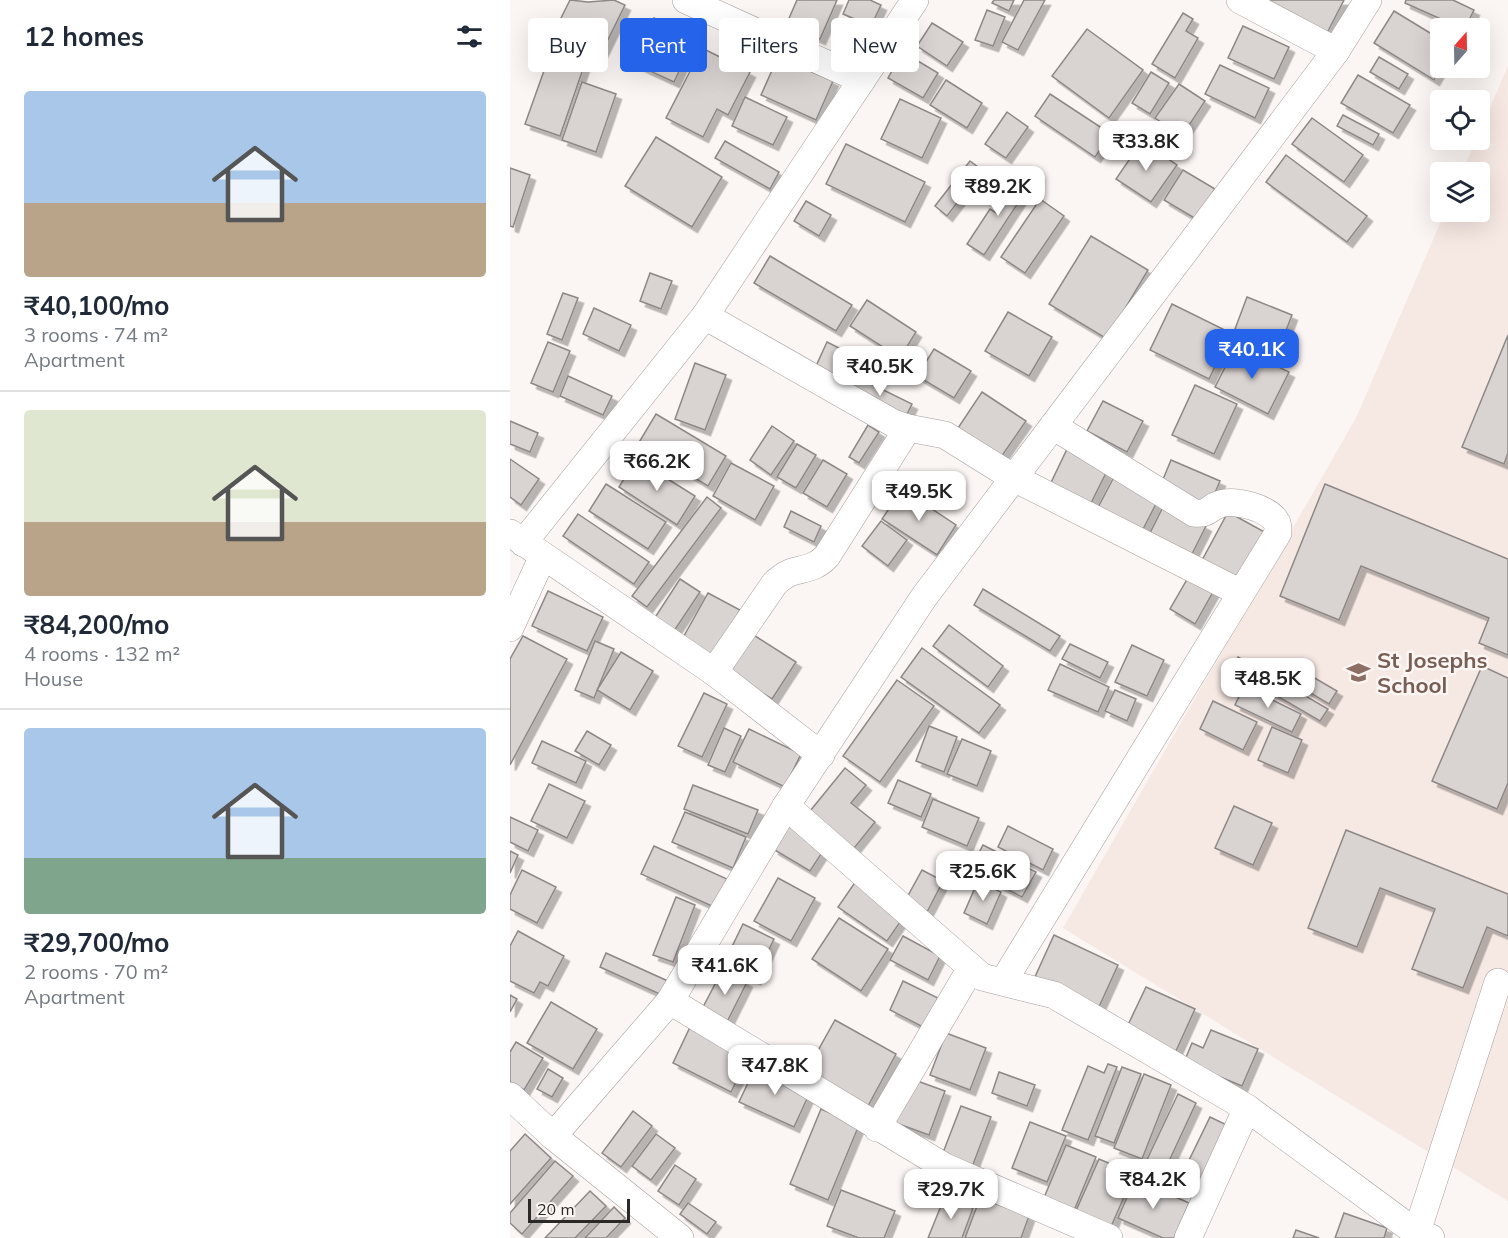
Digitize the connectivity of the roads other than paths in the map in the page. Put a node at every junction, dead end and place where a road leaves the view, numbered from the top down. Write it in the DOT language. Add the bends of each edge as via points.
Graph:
graph roads {
  1 [pos="686,0"];
  2 [pos="915,0"];
  3 [pos="1240,0"];
  4 [pos="1368,0"];
  5 [pos="1336,51"];
  6 [pos="862,80"];
  7 [pos="705,316"];
  8 [pos="1053,426"];
  9 [pos="908,428"];
  10 [pos="1014,478"];
  11 [pos="525,544"];
  12 [pos="1241,593"];
  13 [pos="510,628"];
  14 [pos="714,672"];
  15 [pos="821,755"];
  16 [pos="786,806"];
  17 [pos="971,968"];
  18 [pos="1003,982"];
  19 [pos="1498,982"];
  20 [pos="670,1001"];
  21 [pos="510,1096"];
  22 [pos="1247,1108"];
  23 [pos="877,1128"];
  24 [pos="553,1136"];
  25 [pos="1421,1236"];
  26 [pos="680,1238"];
  27 [pos="1108,1238"];
  28 [pos="1188,1238"];
  1 -- 6 [label="street"];
  2 -- 6 [label="street"];
  3 -- 5 [label="street"];
  4 -- 5 [label="street"];
  5 -- 8 [label="street"];
  6 -- 7 [label="street"];
  7 -- 9 [label="street"];
  7 -- 11 [label="street"];
  8 -- 10 [label="street"];
  8 -- 12 [label="street" via="1194,513 1208,512 1217,504 1228,502 1243,503 1267,513 1277,523 1278,533"];
  9 -- 10 [label="street" via="945,435"];
  9 -- 14 [label="street" via="827,556 820,564 789,572 775,583"];
  10 -- 12 [label="street"];
  10 -- 15 [label="street" via="924,597"];
  11 -- 13 [label="street"];
  11 -- 14 [label="street"];
  12 -- 18 [label="street"];
  14 -- 15 [label="street"];
  15 -- 16 [label="street"];
  16 -- 17 [label="street"];
  16 -- 20 [label="street"];
  17 -- 18 [label="street" via="981,977"];
  17 -- 23 [label="street"];
  18 -- 22 [label="street" via="1054,995"];
  19 -- 25 [label="street"];
  20 -- 23 [label="street"];
  20 -- 24 [label="street"];
  21 -- 24 [label="street"];
  22 -- 25 [label="street"];
  22 -- 28 [label="street"];
  23 -- 27 [label="street" via="945,1167"];
  24 -- 26 [label="street"];
}
